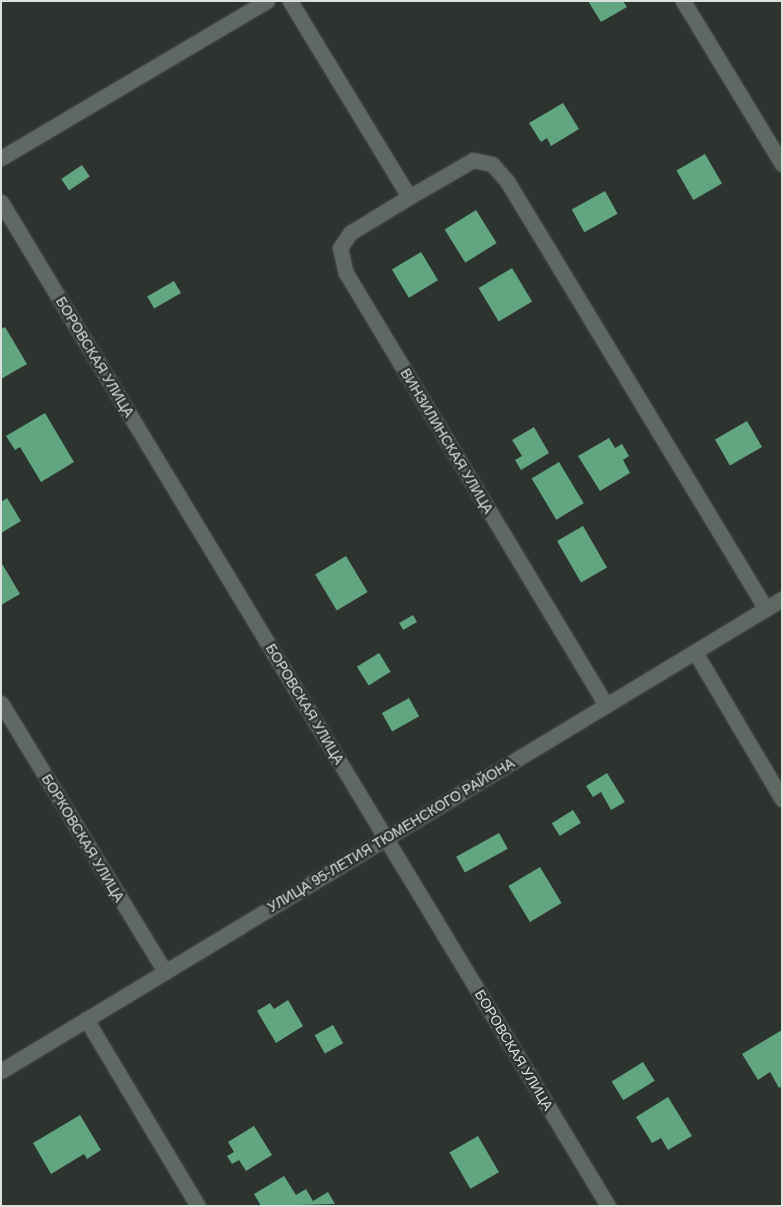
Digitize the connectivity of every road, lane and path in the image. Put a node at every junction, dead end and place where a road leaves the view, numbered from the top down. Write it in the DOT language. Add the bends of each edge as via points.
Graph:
graph roads {
  1 [pos="267,1"];
  2 [pos="290,1"];
  3 [pos="683,1"];
  4 [pos="1,158"];
  5 [pos="782,164"];
  6 [pos="409,197"];
  7 [pos="1,202"];
  8 [pos="782,599"];
  9 [pos="766,609"];
  10 [pos="695,652"];
  11 [pos="1,703"];
  12 [pos="606,705"];
  13 [pos="782,798"];
  14 [pos="386,838"];
  15 [pos="165,972"];
  16 [pos="86,1019"];
  17 [pos="3,1066"];
  18 [pos="198,1206"];
  19 [pos="608,1206"];
  1 -- 4 [label="street"];
  2 -- 6 [label="street"];
  3 -- 5 [label="street"];
  6 -- 9 [label="street, ВИНЗИЛИНСКАЯ УЛИЦА" via="472,160 492,164 507,181"];
  6 -- 12 [label="street, ВИНЗИЛИНСКАЯ УЛИЦА" via="350,233 340,248 346,273"];
  7 -- 14 [label="street, БОРОВСКАЯ УЛИЦА"];
  8 -- 9 [label="street, УЛИЦА 95-ЛЕТИЯ ТЮМЕНСКОГО РАЙОНА"];
  9 -- 10 [label="street, УЛИЦА 95-ЛЕТИЯ ТЮМЕНСКОГО РАЙОНА"];
  10 -- 12 [label="street, УЛИЦА 95-ЛЕТИЯ ТЮМЕНСКОГО РАЙОНА"];
  10 -- 13 [label="street"];
  11 -- 15 [label="street, БОРКОВСКАЯ УЛИЦА"];
  12 -- 14 [label="street, УЛИЦА 95-ЛЕТИЯ ТЮМЕНСКОГО РАЙОНА"];
  14 -- 15 [label="street, УЛИЦА 95-ЛЕТИЯ ТЮМЕНСКОГО РАЙОНА"];
  14 -- 19 [label="street, БОРОВСКАЯ УЛИЦА"];
  15 -- 16 [label="street, УЛИЦА 95-ЛЕТИЯ ТЮМЕНСКОГО РАЙОНА"];
  16 -- 17 [label="street, УЛИЦА 95-ЛЕТИЯ ТЮМЕНСКОГО РАЙОНА"];
  16 -- 18 [label="street"];
}
